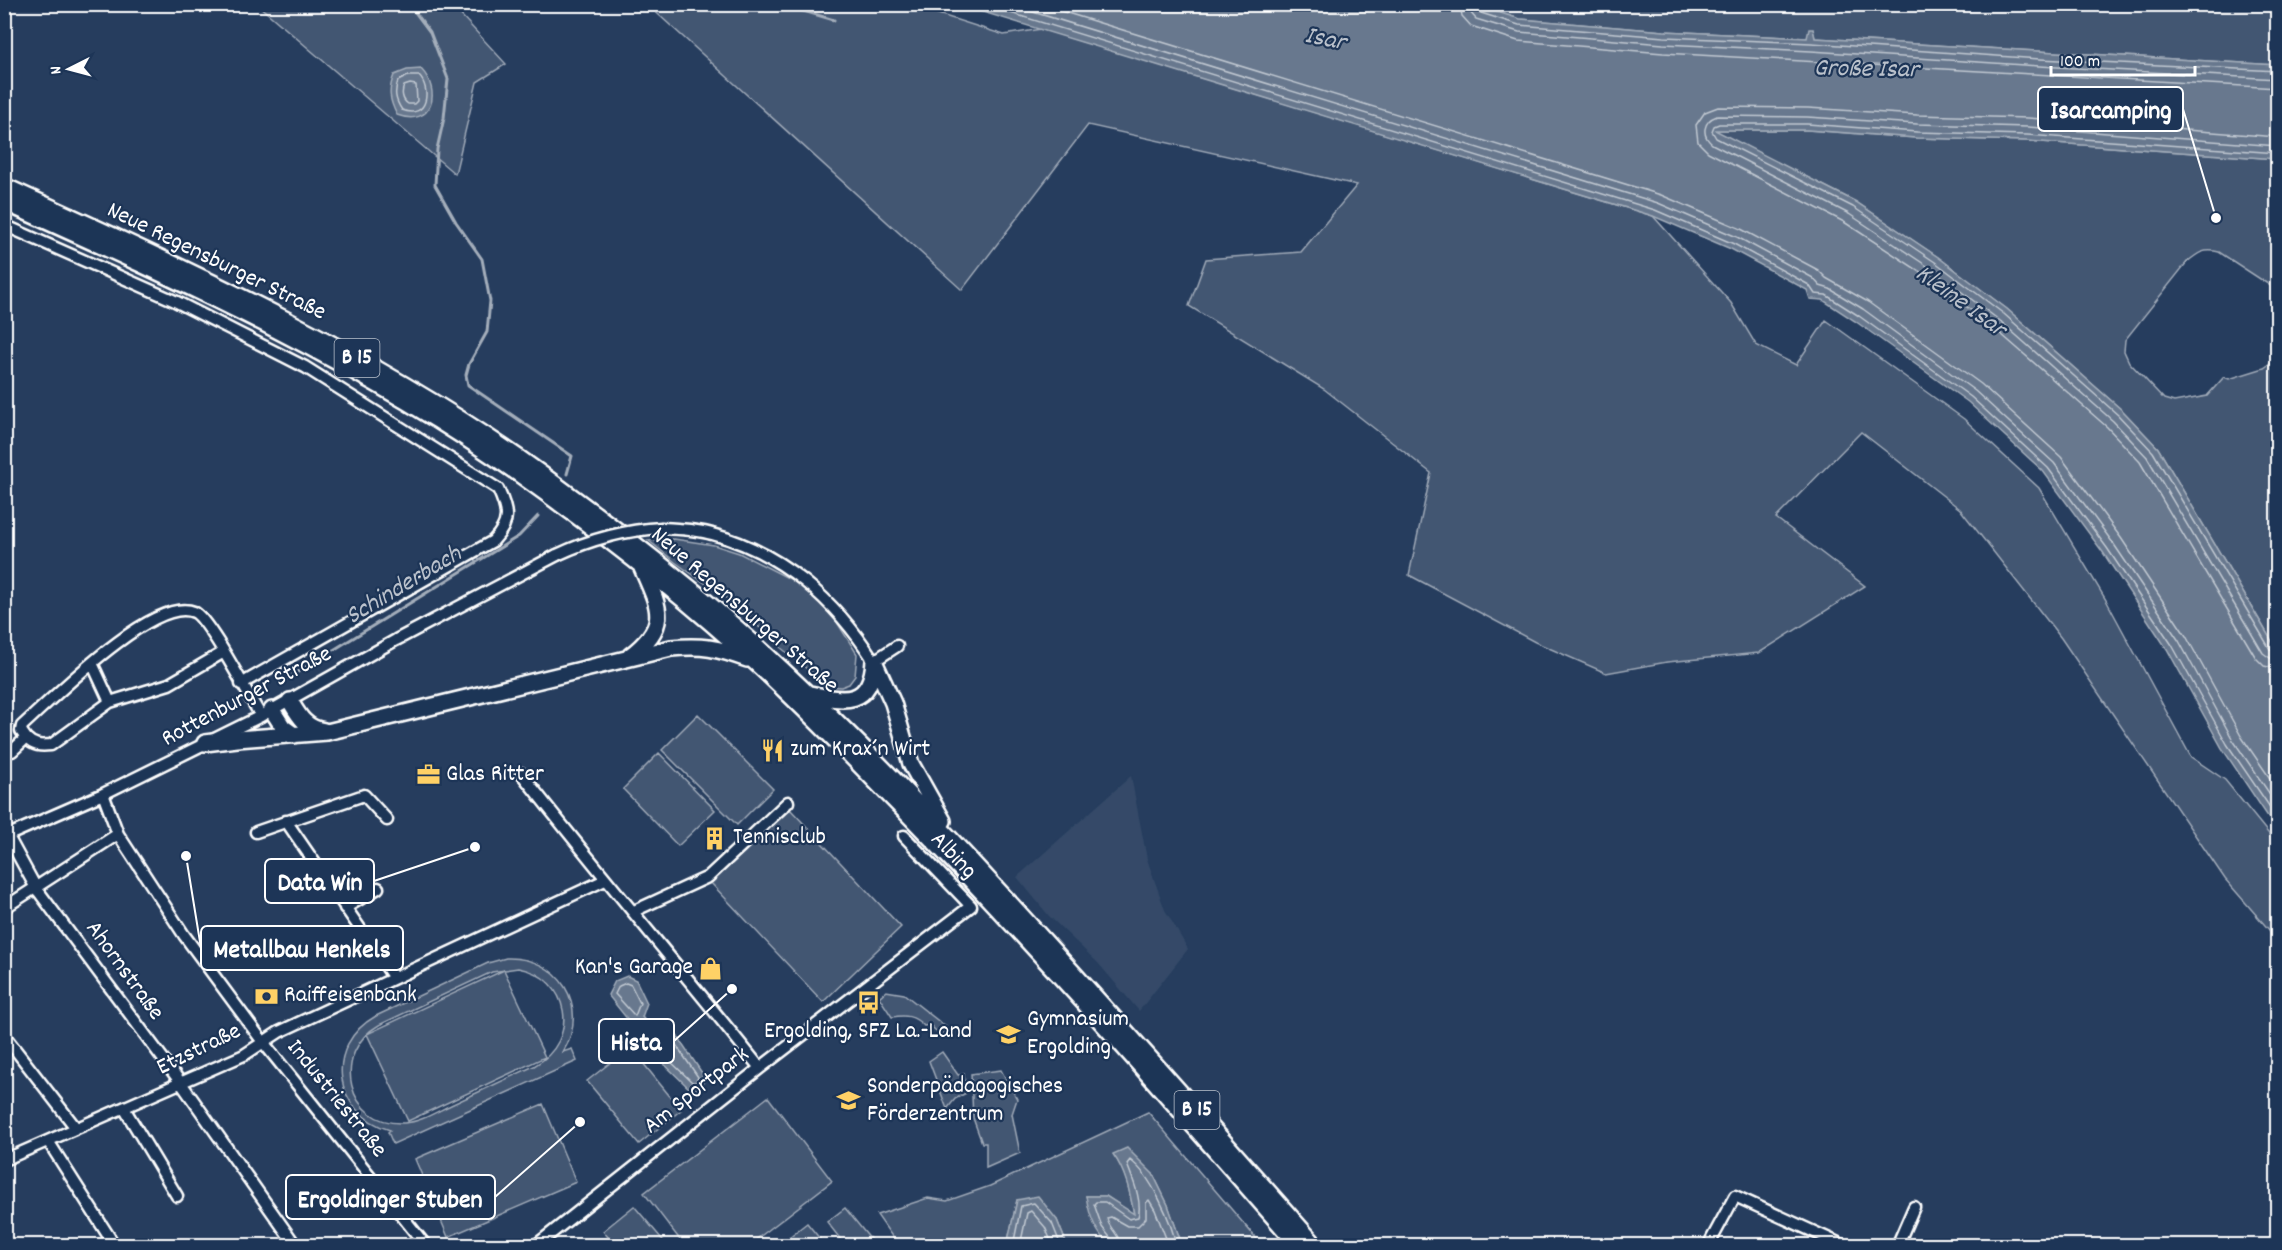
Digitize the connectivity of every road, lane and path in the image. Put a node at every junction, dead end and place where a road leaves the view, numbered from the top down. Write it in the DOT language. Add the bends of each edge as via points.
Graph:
graph roads {
  1 [pos="4,186"];
  2 [pos="4,202"];
  3 [pos="4,225"];
  4 [pos="641,565"];
  5 [pos="897,646"];
  6 [pos="224,652"];
  7 [pos="625,660"];
  8 [pos="874,661"];
  9 [pos="755,662"];
  10 [pos="92,663"];
  11 [pos="242,684"];
  12 [pos="808,693"];
  13 [pos="290,701"];
  14 [pos="110,702"];
  15 [pos="266,713"];
  16 [pos="327,732"];
  17 [pos="294,735"];
  18 [pos="26,738"];
  19 [pos="205,743"];
  20 [pos="12,751"];
  21 [pos="521,773"];
  22 [pos="103,794"];
  23 [pos="788,802"];
  24 [pos="387,820"];
  25 [pos="286,821"];
  26 [pos="256,832"];
  27 [pos="5,834"];
  28 [pos="118,834"];
  29 [pos="904,836"];
  30 [pos="957,845"];
  31 [pos="605,880"];
  32 [pos="36,888"];
  33 [pos="378,888"];
  34 [pos="971,906"];
  35 [pos="4,908"];
  36 [pos="345,908"];
  37 [pos="634,911"];
  38 [pos="394,978"];
  39 [pos="4,1035"];
  40 [pos="263,1042"];
  41 [pos="760,1068"];
  42 [pos="181,1083"];
  43 [pos="124,1108"];
  44 [pos="76,1128"];
  45 [pos="48,1141"];
  46 [pos="4,1160"];
  47 [pos="177,1196"];
  48 [pos="1914,1208"];
  49 [pos="115,1245"];
  50 [pos="296,1245"];
  51 [pos="426,1245"];
  52 [pos="535,1245"];
  53 [pos="1299,1245"];
  54 [pos="1316,1245"];
  55 [pos="1708,1245"];
  56 [pos="1845,1245"];
  57 [pos="1897,1245"];
  1 -- 12 [label="highway, Neue Regensburger Straße / B 15" via="270,311 459,419 540,474 679,579"];
  2 -- 4 [label="highway, B 15" via="179,280 360,374 532,484"];
  3 -- 11 [label="street" via="175,301 305,366 498,489 507,517 493,541"];
  4 -- 7 [label="highway" via="657,601 657,622 646,643"];
  4 -- 9 [label="highway, B 15"];
  5 -- 8 [label="street"];
  6 -- 10 [label="street" via="202,619 183,610 151,620"];
  6 -- 11 [label="street"];
  6 -- 14 [label="street" via="169,684"];
  7 -- 9 [label="highway" via="671,648 704,646"];
  7 -- 16 [label="highway"];
  8 -- 12 [label="highway" via="868,686 852,699"];
  8 -- 13 [label="street, Rottenburger Straße, bridge" via="825,598 769,557 711,533 662,528 609,535 577,545"];
  8 -- 30 [label="highway" via="894,703 911,764"];
  9 -- 53 [label="highway, B 15" via="968,875"];
  10 -- 14 [label="street"];
  10 -- 18 [label="street" via="22,726"];
  11 -- 15 [label="street"];
  12 -- 30 [label="highway, Neue Regensburger Straße / B 15"];
  13 -- 15 [label="street, Rottenburger Straße"];
  13 -- 16 [label="highway" via="307,725"];
  14 -- 18 [label="street" via="51,745 32,744"];
  15 -- 17 [label="highway"];
  15 -- 19 [label="street, Rottenburger Straße"];
  16 -- 17 [label="highway"];
  17 -- 19 [label="highway"];
  18 -- 20 [label="street"];
  19 -- 22 [label="street, Rottenburger Straße"];
  21 -- 31 [label="street"];
  22 -- 27 [label="street, Rottenburger Straße"];
  22 -- 28 [label="street, Industriestraße"];
  23 -- 37 [label="street" via="708,877"];
  24 -- 25 [label="street" via="364,795"];
  25 -- 26 [label="street"];
  25 -- 36 [label="street"];
  27 -- 32 [label="street, Ahornstraße"];
  28 -- 32 [label="street"];
  28 -- 40 [label="street, Industriestraße" via="184,935"];
  29 -- 34 [label="street, Albing"];
  30 -- 54 [label="highway, Neue Regensburger Straße / B 15"];
  31 -- 37 [label="street"];
  31 -- 38 [label="street, Etzstraße"];
  32 -- 35 [label="street"];
  32 -- 42 [label="street, Ahornstraße"];
  33 -- 36 [label="street"];
  34 -- 41 [label="street, Am Sportpark"];
  36 -- 38 [label="street"];
  37 -- 41 [label="street"];
  38 -- 40 [label="street, Etzstraße"];
  39 -- 44 [label="street"];
  40 -- 42 [label="street, Etzstraße" via="244,1055"];
  40 -- 51 [label="street, Industriestraße"];
  41 -- 52 [label="street, Am Sportpark"];
  42 -- 43 [label="street, Etzstraße"];
  42 -- 50 [label="street, Ahornstraße"];
  43 -- 44 [label="street, Etzstraße"];
  43 -- 47 [label="street"];
  44 -- 45 [label="street, Etzstraße"];
  45 -- 46 [label="street, Etzstraße"];
  45 -- 49 [label="street"];
  48 -- 57 [label="street"];
  55 -- 56 [label="street" via="1735,1196"];
}
